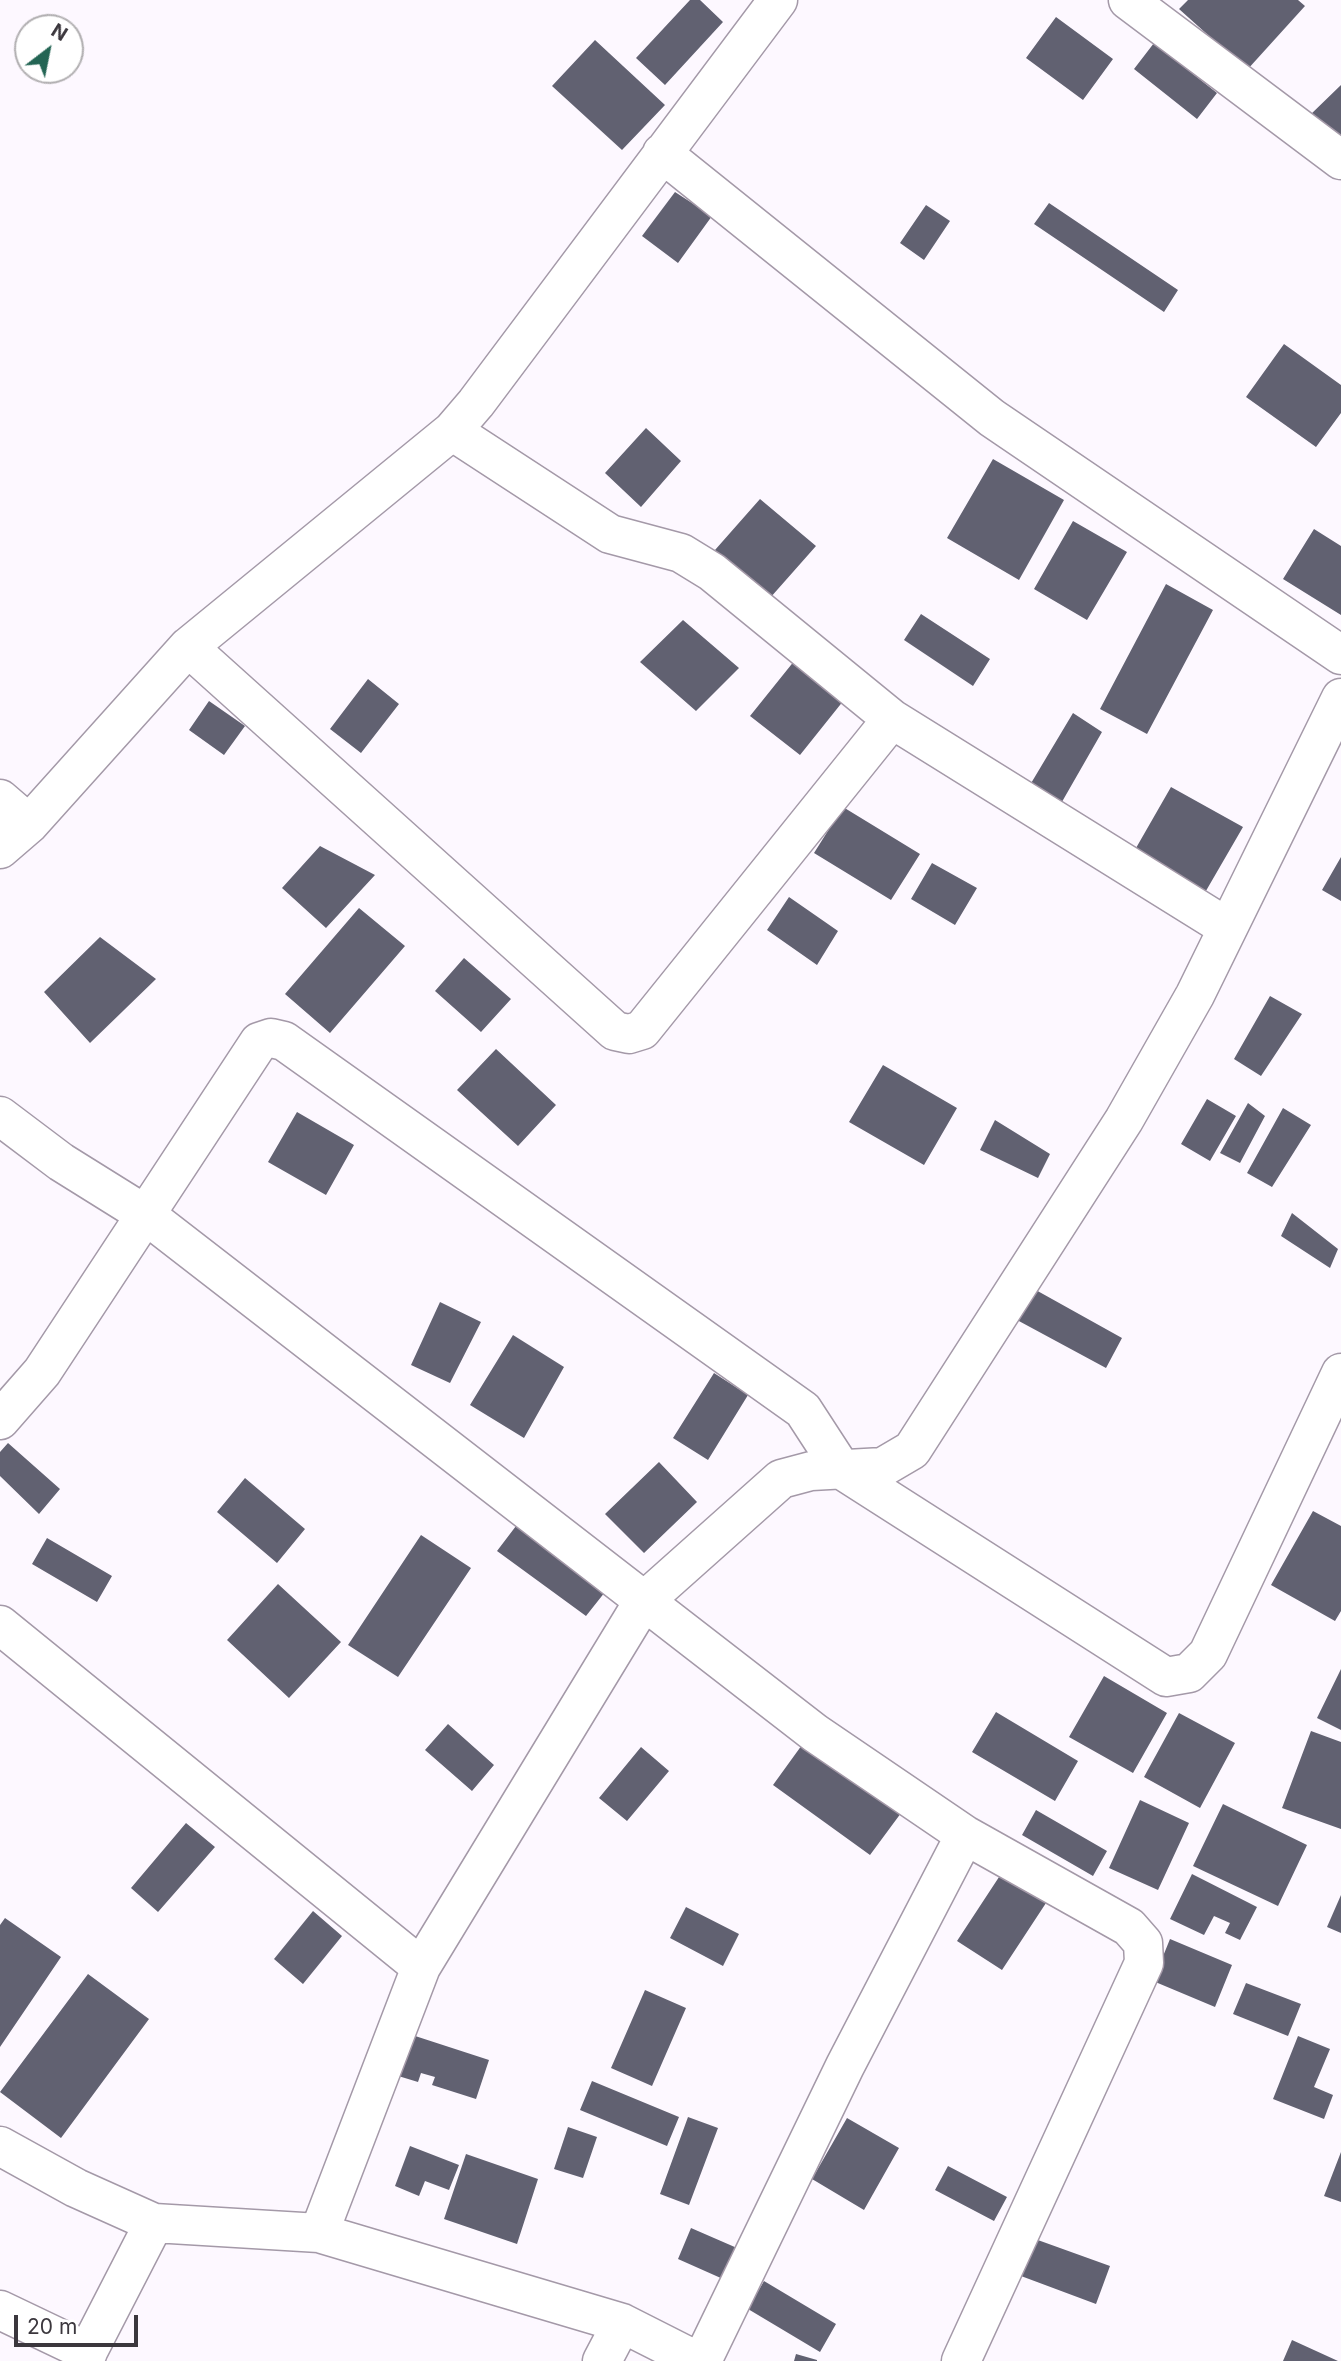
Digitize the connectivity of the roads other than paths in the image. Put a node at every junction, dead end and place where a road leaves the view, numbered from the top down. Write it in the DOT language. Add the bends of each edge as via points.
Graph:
graph roads {
  1 [pos="778,0"];
  2 [pos="1129,0"];
  3 [pos="662,153"];
  4 [pos="1341,160"];
  5 [pos="452,431"];
  6 [pos="188,647"];
  7 [pos="1341,655"];
  8 [pos="1341,698"];
  9 [pos="892,719"];
  10 [pos="0,799"];
  11 [pos="29,824"];
  12 [pos="0,849"];
  13 [pos="1228,928"];
  14 [pos="0,1116"];
  15 [pos="146,1215"];
  16 [pos="1341,1373"];
  17 [pos="803,1410"];
  18 [pos="0,1420"];
  19 [pos="842,1470"];
  20 [pos="781,1479"];
  21 [pos="643,1602"];
  22 [pos="0,1625"];
  23 [pos="965,1835"];
  24 [pos="421,1967"];
  25 [pos="0,2146"];
  26 [pos="154,2223"];
  27 [pos="319,2233"];
  28 [pos="0,2310"];
  29 [pos="622,2323"];
  30 [pos="85,2356"];
  31 [pos="603,2361"];
  32 [pos="699,2361"];
  33 [pos="961,2361"];
  1 -- 3 [label="street"];
  2 -- 4 [label="street"];
  3 -- 5 [label="street"];
  3 -- 7 [label="street" via="992,418"];
  5 -- 6 [label="street"];
  5 -- 9 [label="street" via="610,534 681,553 712,572"];
  6 -- 9 [label="street" via="615,1031 629,1034 642,1030"];
  6 -- 11 [label="street"];
  8 -- 13 [label="street"];
  9 -- 13 [label="street"];
  10 -- 11 [label="street"];
  11 -- 12 [label="street"];
  13 -- 19 [label="street" via="1124,1120 912,1450 883,1467"];
  14 -- 15 [label="street" via="61,1162"];
  15 -- 17 [label="street" via="259,1042 271,1038 284,1041"];
  15 -- 18 [label="street" via="42,1372"];
  15 -- 21 [label="street"];
  16 -- 19 [label="street" via="1208,1654 1189,1673 1166,1677"];
  17 -- 19 [label="street"];
  17 -- 20 [label="street"];
  19 -- 20 [label="street" via="811,1471"];
  20 -- 21 [label="street"];
  21 -- 23 [label="street" via="815,1733"];
  21 -- 24 [label="street"];
  22 -- 24 [label="street"];
  23 -- 32 [label="street"];
  23 -- 33 [label="street" via="1129,1927 1143,1943 1144,1963"];
  24 -- 27 [label="street"];
  25 -- 26 [label="street" via="76,2188"];
  26 -- 27 [label="street"];
  26 -- 30 [label="street"];
  27 -- 29 [label="street"];
  28 -- 30 [label="street"];
  29 -- 31 [label="street"];
  29 -- 32 [label="street"];
}
